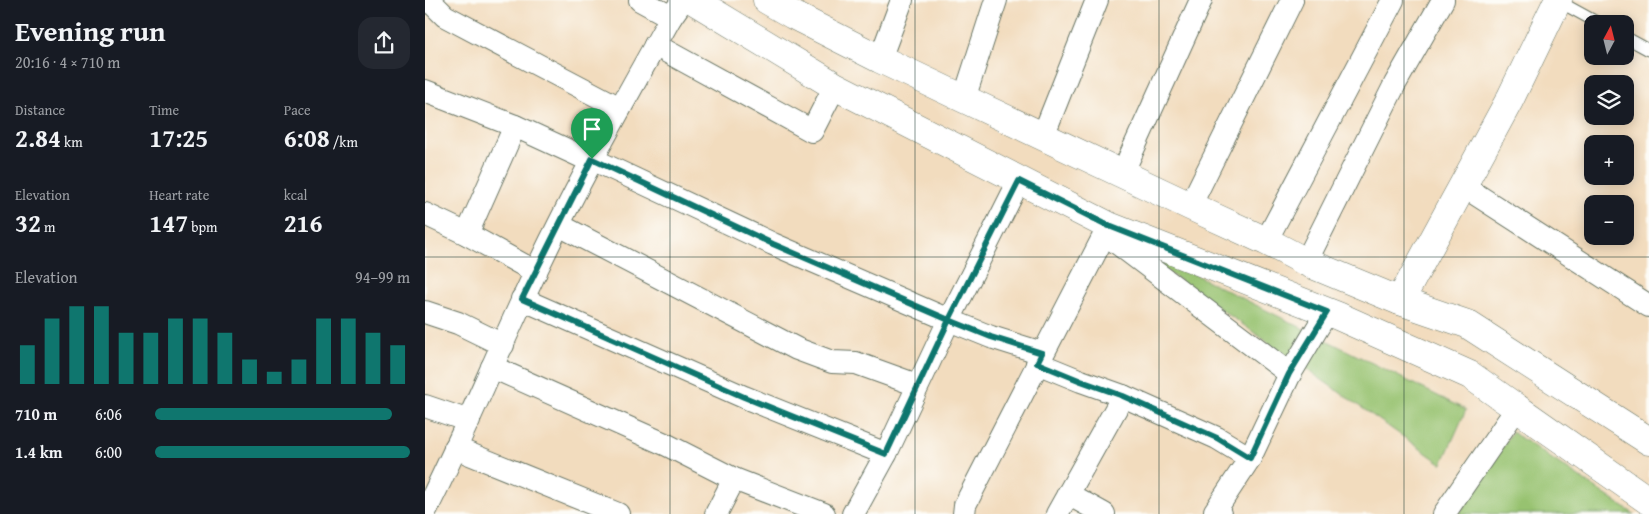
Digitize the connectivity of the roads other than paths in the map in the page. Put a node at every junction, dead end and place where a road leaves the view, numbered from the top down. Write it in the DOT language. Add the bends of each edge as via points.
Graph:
graph roads {
  1 [pos="429,0"];
  2 [pos="640,0"];
  3 [pos="693,0"];
  4 [pos="767,0"];
  5 [pos="902,0"];
  6 [pos="996,0"];
  7 [pos="1097,0"];
  8 [pos="1201,0"];
  9 [pos="1292,0"];
  10 [pos="1393,0"];
  11 [pos="1443,0"];
  12 [pos="1557,0"];
  13 [pos="796,8"];
  14 [pos="677,9"];
  15 [pos="1584,15"];
  16 [pos="1634,42"];
  17 [pos="655,46"];
  18 [pos="1649,50"];
  19 [pos="880,59"];
  20 [pos="835,86"];
  21 [pos="425,92"];
  22 [pos="964,99"];
  23 [pos="620,108"];
  24 [pos="515,126"];
  25 [pos="1043,136"];
  26 [pos="591,160"];
  27 [pos="1122,174"];
  28 [pos="1019,181"];
  29 [pos="1463,186"];
  30 [pos="1190,206"];
  31 [pos="425,214"];
  32 [pos="559,225"];
  33 [pos="1110,227"];
  34 [pos="467,234"];
  35 [pos="1267,241"];
  36 [pos="1306,262"];
  37 [pos="536,272"];
  38 [pos="522,299"];
  39 [pos="1400,301"];
  40 [pos="1649,306"];
  41 [pos="425,312"];
  42 [pos="1327,312"];
  43 [pos="949,320"];
  44 [pos="503,345"];
  45 [pos="1040,358"];
  46 [pos="492,367"];
  47 [pos="1289,374"];
  48 [pos="917,386"];
  49 [pos="1123,396"];
  50 [pos="425,406"];
  51 [pos="1517,408"];
  52 [pos="469,421"];
  53 [pos="1649,441"];
  54 [pos="455,448"];
  55 [pos="886,454"];
  56 [pos="1250,458"];
  57 [pos="734,479"];
  58 [pos="431,484"];
  59 [pos="1068,494"];
  60 [pos="1649,502"];
  61 [pos="425,512"];
  62 [pos="618,514"];
  63 [pos="716,514"];
  64 [pos="824,514"];
  65 [pos="853,514"];
  66 [pos="965,514"];
  67 [pos="1057,514"];
  68 [pos="1104,514"];
  69 [pos="1220,514"];
  70 [pos="1443,514"];
  1 -- 23 [label="street" via="445,16"];
  2 -- 14 [label="street"];
  3 -- 20 [label="main road"];
  4 -- 13 [label="main road"];
  5 -- 19 [label="street"];
  6 -- 22 [label="street"];
  7 -- 25 [label="street"];
  8 -- 27 [label="street"];
  9 -- 30 [label="street"];
  10 -- 35 [label="street"];
  11 -- 36 [label="street" via="1395,84"];
  12 -- 15 [label="lane"];
  12 -- 29 [label="main road" via="1511,99"];
  13 -- 19 [label="main road"];
  14 -- 17 [label="street"];
  16 -- 18 [label="lane"];
  17 -- 20 [label="street" via="812,131"];
  17 -- 23 [label="street"];
  19 -- 22 [label="main road"];
  20 -- 28 [label="main road"];
  21 -- 24 [label="street"];
  22 -- 25 [label="main road"];
  23 -- 26 [label="street"];
  24 -- 26 [label="street"];
  24 -- 34 [label="street"];
  25 -- 27 [label="main road"];
  26 -- 32 [label="street"];
  26 -- 43 [label="street"];
  27 -- 30 [label="main road"];
  28 -- 33 [label="main road"];
  28 -- 43 [label="street"];
  29 -- 39 [label="main road"];
  29 -- 40 [label="street"];
  30 -- 35 [label="main road"];
  31 -- 34 [label="street"];
  32 -- 37 [label="street"];
  32 -- 48 [label="street" via="797,349 833,362 855,363"];
  33 -- 42 [label="main road"];
  33 -- 45 [label="street"];
  33 -- 47 [label="street" via="1113,240"];
  34 -- 37 [label="street"];
  35 -- 36 [label="main road"];
  36 -- 39 [label="main road"];
  37 -- 38 [label="street"];
  38 -- 44 [label="street"];
  38 -- 55 [label="street" via="744,397"];
  39 -- 53 [label="main road" via="1467,324"];
  41 -- 44 [label="street" via="458,323"];
  42 -- 47 [label="street"];
  42 -- 51 [label="main road" via="1470,375"];
  43 -- 45 [label="street"];
  43 -- 48 [label="street"];
  44 -- 46 [label="street"];
  45 -- 49 [label="street" via="1081,381"];
  45 -- 66 [label="street" via="965,505"];
  46 -- 52 [label="street"];
  46 -- 57 [label="street" via="667,445"];
  47 -- 56 [label="street"];
  48 -- 55 [label="street"];
  49 -- 56 [label="street" via="1217,438"];
  49 -- 59 [label="street"];
  50 -- 52 [label="street"];
  51 -- 60 [label="main road"];
  51 -- 70 [label="street"];
  52 -- 54 [label="street"];
  54 -- 58 [label="street"];
  54 -- 62 [label="street"];
  55 -- 65 [label="street"];
  56 -- 69 [label="street" via="1215,511"];
  57 -- 63 [label="street"];
  57 -- 64 [label="street"];
  58 -- 61 [label="street"];
  59 -- 67 [label="street"];
  59 -- 68 [label="street"];
}
